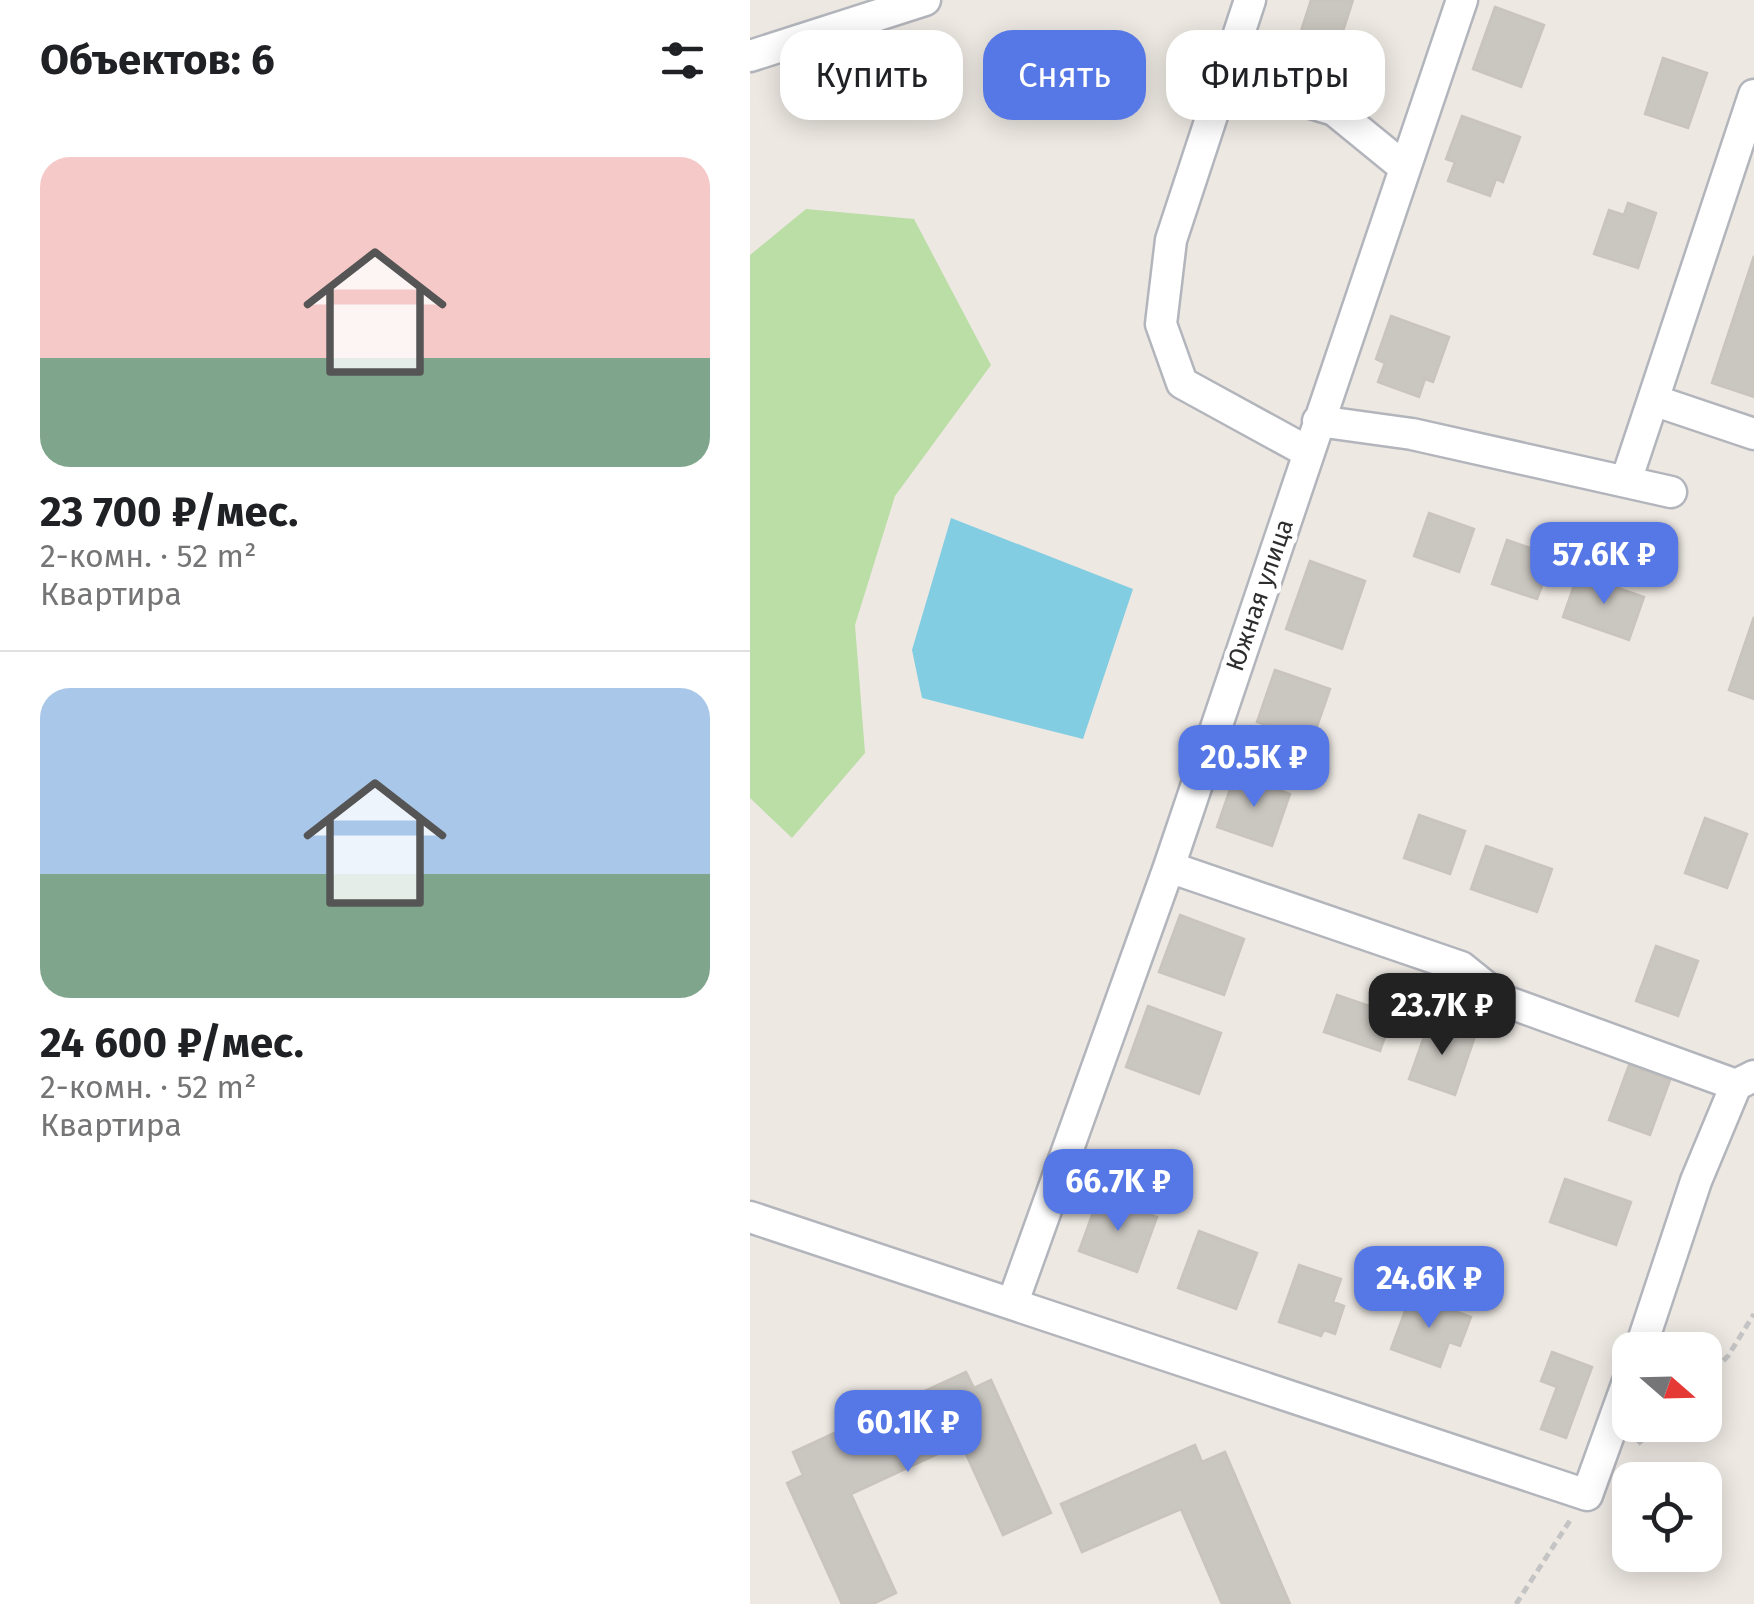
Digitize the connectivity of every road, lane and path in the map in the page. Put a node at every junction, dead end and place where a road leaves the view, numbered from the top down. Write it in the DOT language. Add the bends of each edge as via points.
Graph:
graph roads {
  1 [pos="924,0"];
  2 [pos="1250,0"];
  3 [pos="1462,0"];
  4 [pos="1240,30"];
  5 [pos="750,56"];
  6 [pos="1753,103"];
  7 [pos="1211,120"];
  8 [pos="1346,120"];
  9 [pos="1405,168"];
  10 [pos="1653,400"];
  11 [pos="1318,420"];
  12 [pos="1754,434"];
  13 [pos="1308,452"];
  14 [pos="1626,481"];
  15 [pos="1672,492"];
  16 [pos="1169,866"];
  17 [pos="1745,1081"];
  18 [pos="750,1217"];
  19 [pos="1013,1302"];
  20 [pos="1754,1314"];
  21 [pos="1646,1332"];
  22 [pos="1722,1362"];
  23 [pos="1612,1425"];
  1 -- 5 [label="street"];
  2 -- 4 [label="street"];
  3 -- 9 [label="street, Южная улица"];
  6 -- 10 [label="street"];
  7 -- 13 [label="street" via="1171,240 1162,324 1182,383"];
  8 -- 9 [label="street"];
  9 -- 11 [label="street, Южная улица"];
  10 -- 12 [label="street"];
  10 -- 14 [label="street"];
  11 -- 13 [label="street, Южная улица"];
  11 -- 14 [label="street"];
  13 -- 16 [label="street, Южная улица"];
  14 -- 15 [label="street"];
  16 -- 17 [label="street" via="1461,967 1502,1000"];
  16 -- 19 [label="street, Южная улица"];
  17 -- 21 [label="street" via="1696,1182"];
  18 -- 19 [label="street"];
  19 -- 23 [label="street" via="1587,1494"];
  20 -- 22 [label="path"];
}
